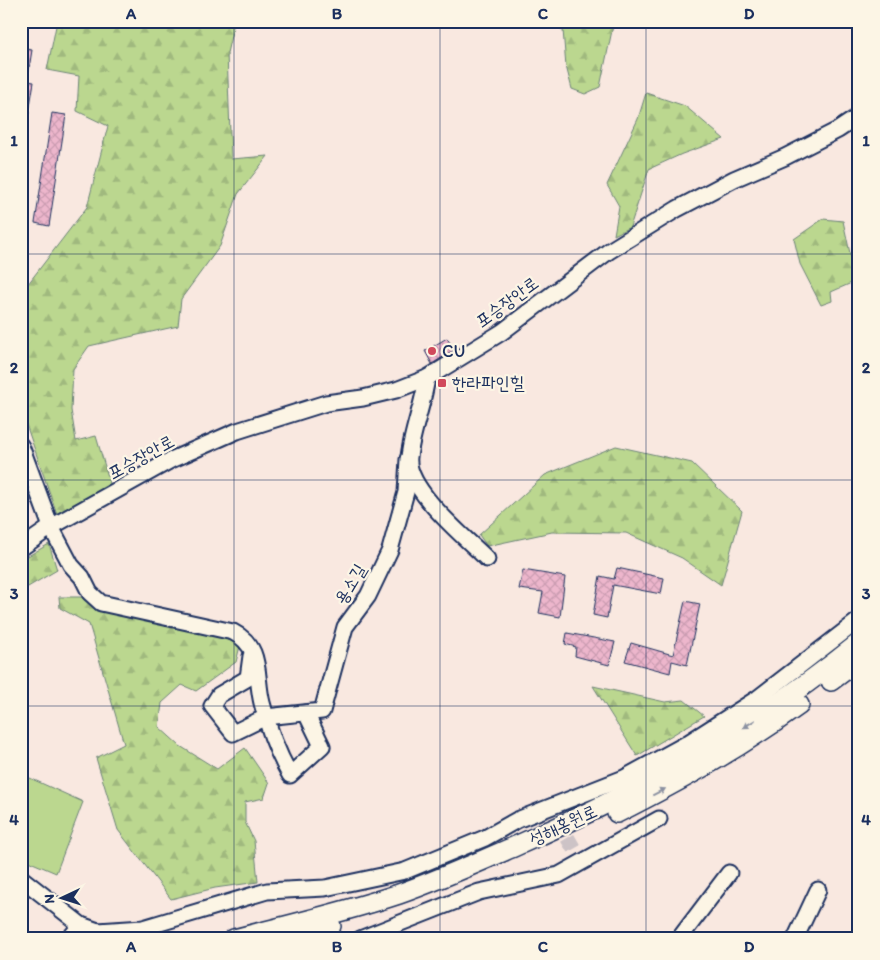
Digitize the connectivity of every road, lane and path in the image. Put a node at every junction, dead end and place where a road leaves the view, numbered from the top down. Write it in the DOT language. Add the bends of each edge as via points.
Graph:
graph roads {
  1 [pos="859,116"];
  2 [pos="427,378"];
  3 [pos="21,446"];
  4 [pos="408,459"];
  5 [pos="51,527"];
  6 [pos="21,548"];
  7 [pos="487,558"];
  8 [pos="859,620"];
  9 [pos="859,643"];
  10 [pos="252,649"];
  11 [pos="859,660"];
  12 [pos="306,713"];
  13 [pos="266,717"];
  14 [pos="659,819"];
  15 [pos="729,873"];
  16 [pos="21,878"];
  17 [pos="818,890"];
  18 [pos="81,924"];
  19 [pos="144,933"];
  20 [pos="101,935"];
  21 [pos="68,939"];
  22 [pos="234,939"];
  23 [pos="289,939"];
  24 [pos="360,939"];
  25 [pos="679,939"];
  26 [pos="795,939"];
  1 -- 2 [label="street, 포승장안로" via="838,130 669,214 609,251 502,332"];
  2 -- 4 [label="street, 용소길" via="424,402"];
  2 -- 5 [label="street, 포승장안로" via="396,390 326,403 237,431 170,460"];
  3 -- 5 [label="street"];
  4 -- 7 [label="street" via="416,484 431,505"];
  4 -- 12 [label="street, 용소길" via="406,492 390,550 368,596 345,627 322,711"];
  5 -- 6 [label="street, 포승장안로"];
  5 -- 10 [label="street" via="71,565 100,603 233,632 244,637"];
  8 -- 19 [label="street" via="758,698 686,744 554,813 517,820 485,838 405,871 326,888 267,891"];
  9 -- 22 [label="main road, 성해홍원로, one-way" via="752,722 587,815 399,894"];
  10 -- 13 [label="street"];
  10 -- 13 [label="street, 용소길" via="248,678 219,695 212,706 233,733"];
  23 -- 11 [label="main road, 성해홍원로, one-way" via="375,914 600,822 692,775 747,742"];
  12 -- 13 [label="street, 용소길"];
  12 -- 13 [label="street" via="322,746 290,775"];
  14 -- 24 [label="street" via="600,853 577,856 559,875 479,892"];
  15 -- 25 [label="street"];
  16 -- 18 [label="street"];
  17 -- 26 [label="street"];
  18 -- 20 [label="street"];
  18 -- 21 [label="street"];
  19 -- 20 [label="street"];
}
